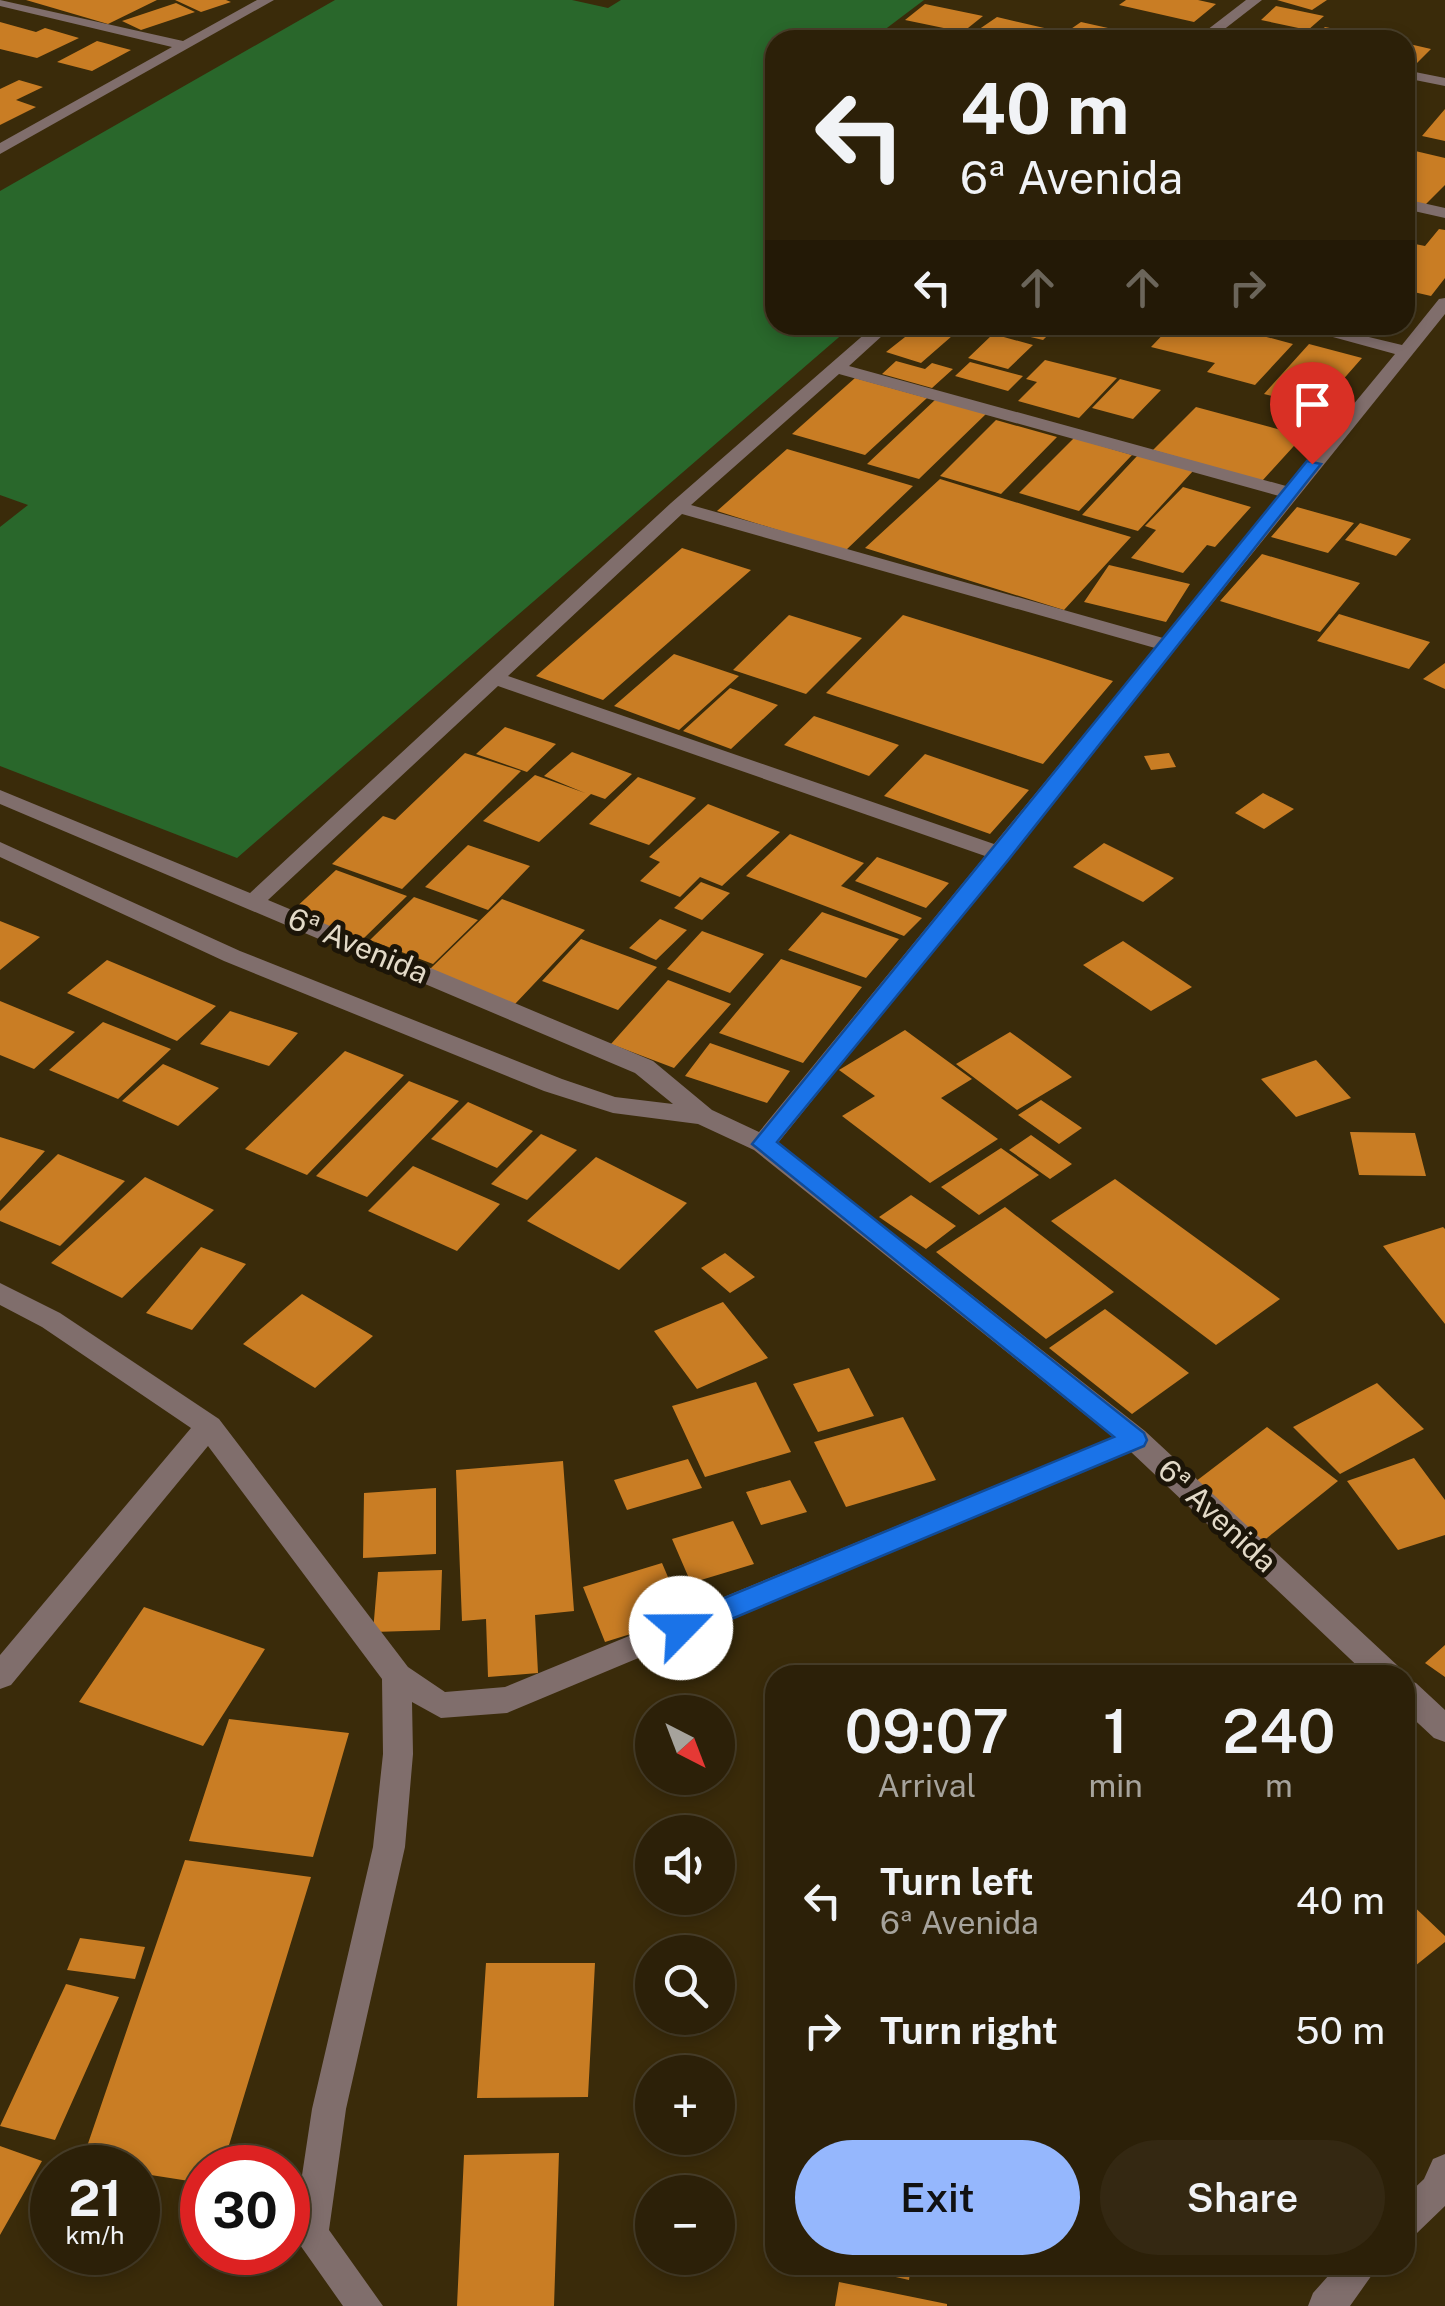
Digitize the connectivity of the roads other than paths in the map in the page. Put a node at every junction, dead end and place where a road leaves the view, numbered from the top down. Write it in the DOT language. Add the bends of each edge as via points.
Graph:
graph roads {
  1 [pos="267,0"];
  2 [pos="1255,0"];
  3 [pos="0,2"];
  4 [pos="1213,30"];
  5 [pos="182,44"];
  6 [pos="1415,76"];
  7 [pos="1445,82"];
  8 [pos="1,147"];
  9 [pos="1415,206"];
  10 [pos="1445,213"];
  11 [pos="1445,303"];
  12 [pos="874,335"];
  13 [pos="1339,335"];
  14 [pos="1405,351"];
  15 [pos="836,368"];
  16 [pos="1289,492"];
  17 [pos="678,508"];
  18 [pos="1167,645"];
  19 [pos="492,678"];
  20 [pos="0,796"];
  21 [pos="0,850"];
  22 [pos="1002,854"];
  23 [pos="253,902"];
  24 [pos="703,1116"];
  25 [pos="763,1144"];
  26 [pos="0,1293"];
  27 [pos="209,1426"];
  28 [pos="1135,1440"];
  29 [pos="1376,1665"];
  30 [pos="0,1676"];
  31 [pos="397,1676"];
  32 [pos="1415,1701"];
  33 [pos="1445,1729"];
  34 [pos="1445,2170"];
  35 [pos="1415,2212"];
  36 [pos="1353,2275"];
  37 [pos="365,2306"];
  38 [pos="1326,2306"];
  1 -- 5 [label="street"];
  2 -- 4 [label="street"];
  3 -- 5 [label="street"];
  5 -- 8 [label="street"];
  6 -- 7 [label="street"];
  9 -- 10 [label="street"];
  11 -- 14 [label="street"];
  12 -- 15 [label="street"];
  13 -- 14 [label="street"];
  14 -- 16 [label="street"];
  15 -- 16 [label="street"];
  15 -- 17 [label="street"];
  16 -- 18 [label="street"];
  17 -- 18 [label="street"];
  17 -- 19 [label="street"];
  18 -- 22 [label="street"];
  19 -- 22 [label="street"];
  19 -- 23 [label="street"];
  20 -- 23 [label="street, 6ª Avenida"];
  21 -- 24 [label="street, 6ª Avenida" via="232,956 554,1085 613,1105"];
  22 -- 25 [label="street"];
  23 -- 24 [label="street, 6ª Avenida" via="632,1062"];
  24 -- 25 [label="street, 6ª Avenida"];
  25 -- 28 [label="street, 6ª Avenida"];
  26 -- 27 [label="street"];
  27 -- 30 [label="street"];
  27 -- 31 [label="street"];
  28 -- 29 [label="street, 6ª Avenida"];
  28 -- 31 [label="street" via="506,1700 441,1705"];
  31 -- 37 [label="street" via="389,1847 329,2108 311,2235"];
  32 -- 33 [label="street"];
  34 -- 35 [label="street"];
  36 -- 38 [label="street"];
}
